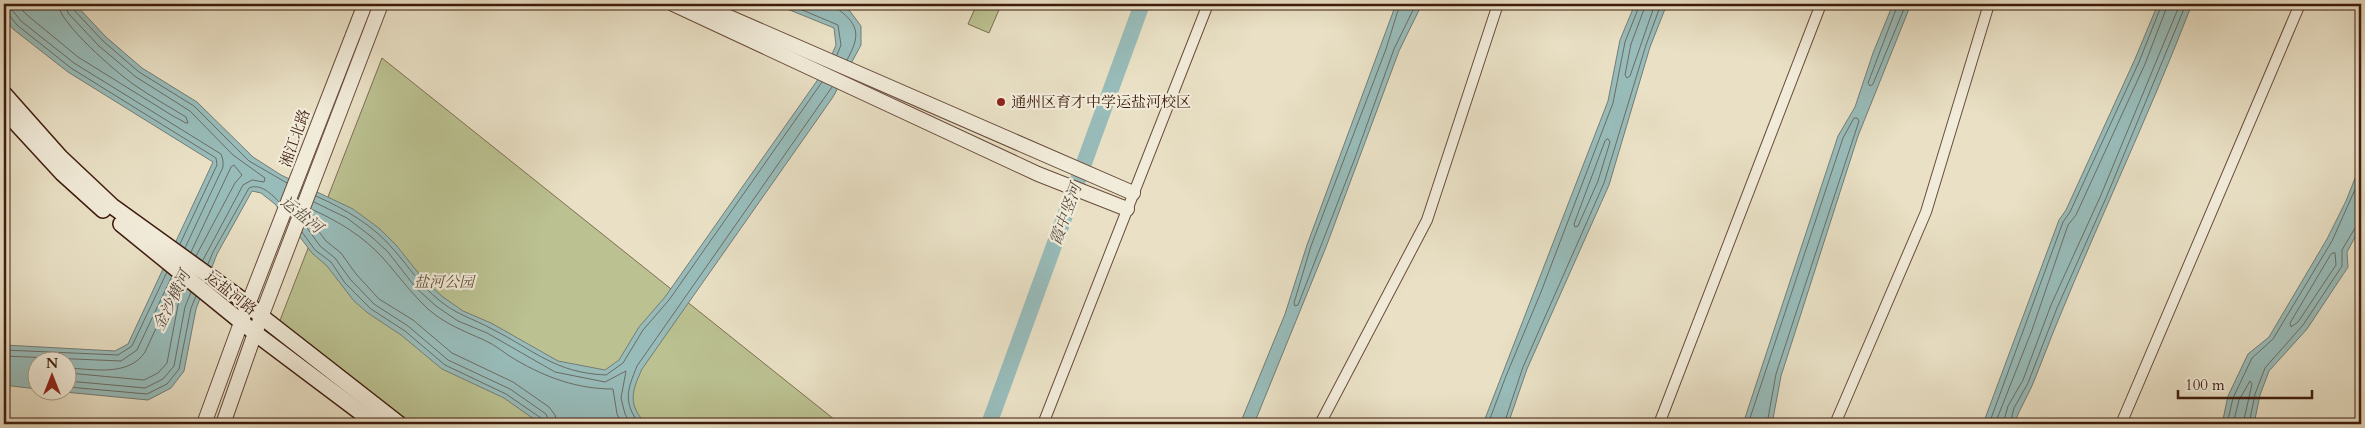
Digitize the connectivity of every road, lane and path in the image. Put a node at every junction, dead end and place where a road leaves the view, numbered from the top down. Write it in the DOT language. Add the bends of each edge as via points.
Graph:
graph roads {
  1 [pos="365,4"];
  2 [pos="381,4"];
  3 [pos="673,4"];
  4 [pos="699,4"];
  5 [pos="1208,4"];
  6 [pos="1498,4"];
  7 [pos="1821,4"];
  8 [pos="1989,4"];
  9 [pos="2300,4"];
  10 [pos="4,94"];
  11 [pos="4,110"];
  12 [pos="1133,193"];
  13 [pos="1127,209"];
  14 [pos="248,304"];
  15 [pos="262,317"];
  16 [pos="242,320"];
  17 [pos="256,333"];
  18 [pos="204,424"];
  19 [pos="223,424"];
  20 [pos="376,424"];
  21 [pos="399,424"];
  22 [pos="1043,424"];
  23 [pos="1320,424"];
  24 [pos="1659,424"];
  25 [pos="1834,424"];
  26 [pos="2121,424"];
  1 -- 14 [label="street, 湘江北路"];
  2 -- 15 [label="street"];
  3 -- 13 [label="street" via="1038,174"];
  4 -- 12 [label="street"];
  5 -- 12 [label="street"];
  6 -- 23 [label="street" via="1428,220"];
  7 -- 24 [label="street"];
  8 -- 25 [label="street" via="1926,212"];
  9 -- 26 [label="street"];
  10 -- 14 [label="main road, 运盐河路" via="60,157 112,206"];
  11 -- 16 [label="main road, 运盐河路" via="83,194"];
  12 -- 13 [label="street"];
  13 -- 22 [label="street"];
  14 -- 15 [label="main road, 运盐河路"];
  14 -- 16 [label="street, 湘江北路"];
  15 -- 17 [label="street"];
  15 -- 21 [label="main road, 运盐河路"];
  16 -- 17 [label="main road, 运盐河路"];
  16 -- 18 [label="street, 湘江北路"];
  17 -- 19 [label="street"];
  17 -- 20 [label="main road, 运盐河路"];
}
